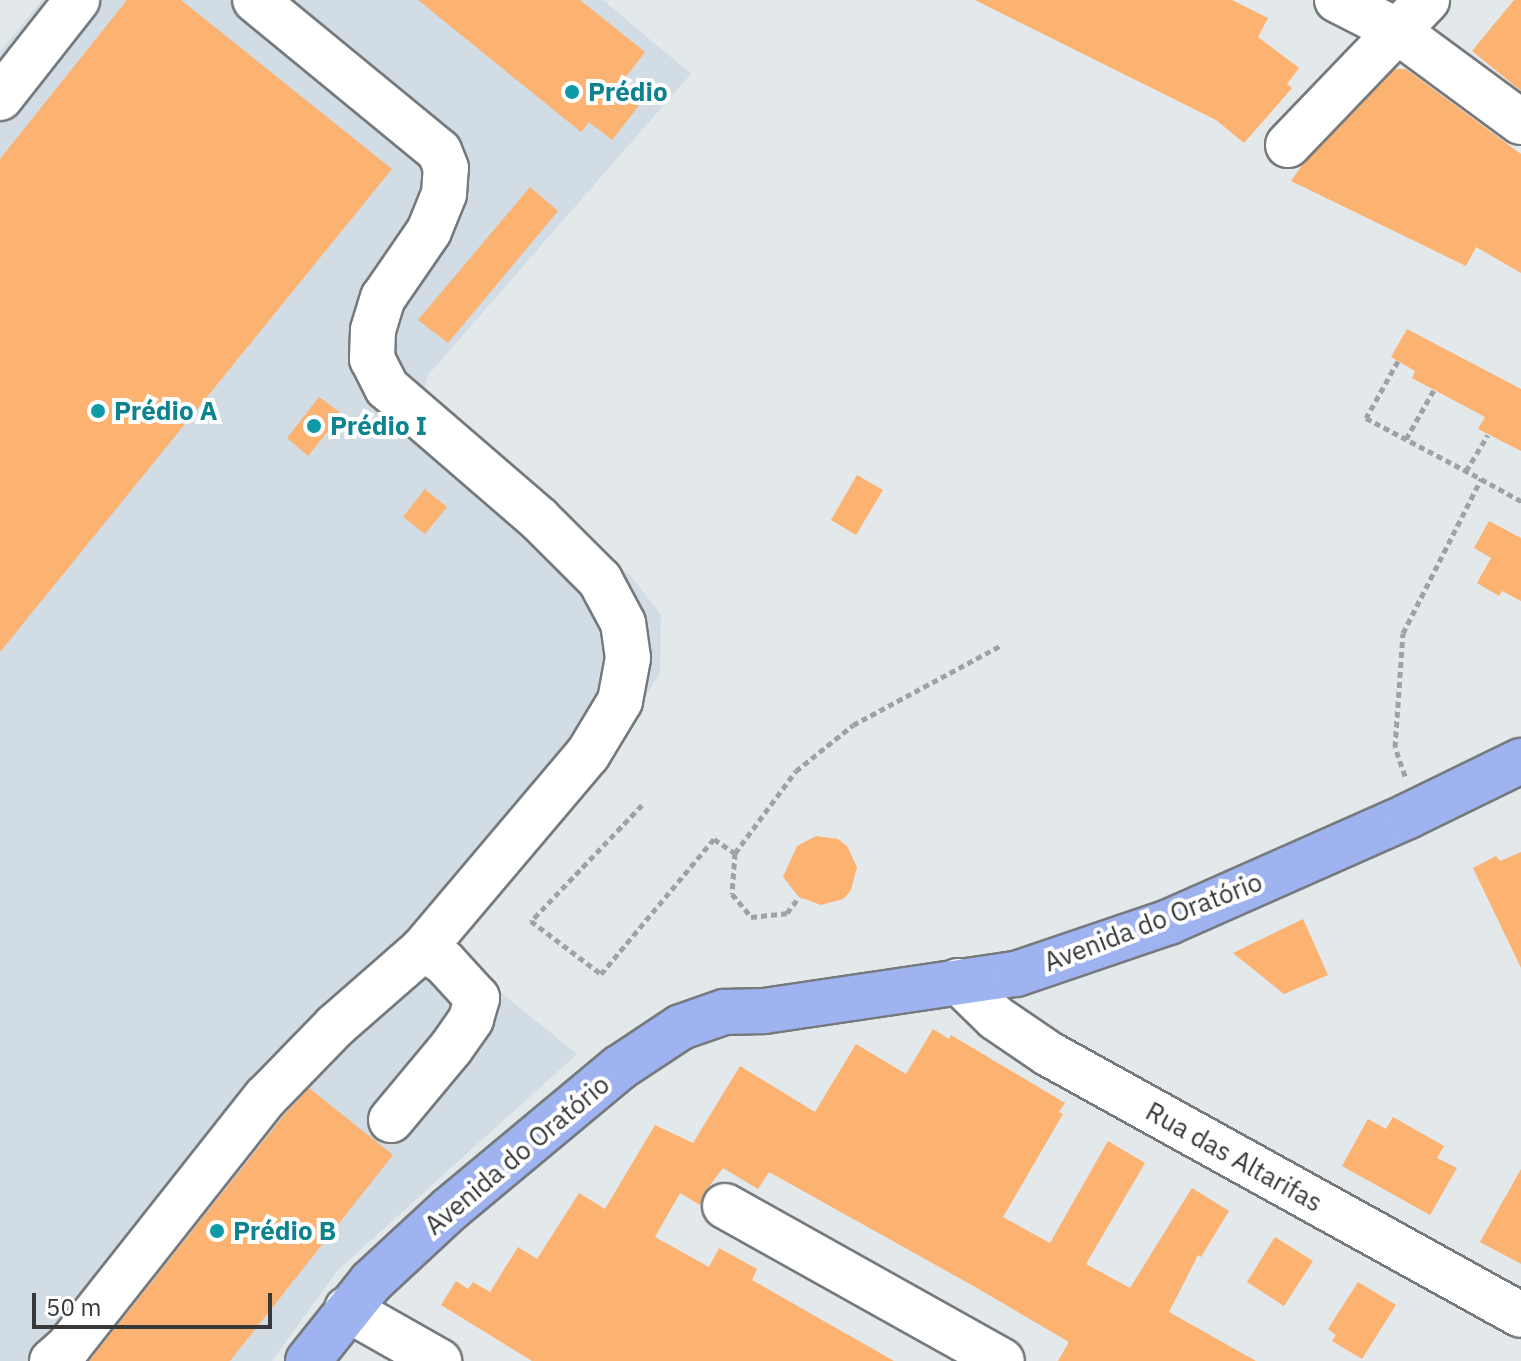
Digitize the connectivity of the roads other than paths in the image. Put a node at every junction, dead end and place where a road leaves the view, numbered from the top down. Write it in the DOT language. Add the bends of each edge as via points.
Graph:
graph roads {
  1 [pos="77,0"];
  2 [pos="255,0"];
  3 [pos="1337,0"];
  4 [pos="1427,0"];
  5 [pos="1396,30"];
  6 [pos="0,98"];
  7 [pos="1521,122"];
  8 [pos="1288,145"];
  9 [pos="1521,761"];
  10 [pos="423,949"];
  11 [pos="958,981"];
  12 [pos="391,1120"];
  13 [pos="725,1206"];
  14 [pos="359,1315"];
  15 [pos="1521,1315"];
  16 [pos="52,1361"];
  17 [pos="308,1361"];
  18 [pos="340,1361"];
  19 [pos="439,1361"];
  20 [pos="1002,1361"];
  1 -- 6 [label="street"];
  2 -- 10 [label="street" via="423,135 446,168 434,221 383,298 373,330 372,359 387,388 549,529 600,580 623,623 628,658 620,701 588,754"];
  3 -- 5 [label="street"];
  4 -- 5 [label="street"];
  5 -- 7 [label="street"];
  5 -- 8 [label="street"];
  9 -- 11 [label="main road, Avenida do Oratório" via="1169,922 1016,974"];
  10 -- 12 [label="street" via="444,962 477,998 471,1019"];
  10 -- 16 [label="street" via="335,1026 266,1097"];
  11 -- 14 [label="main road, Avenida do Oratório" via="764,1011 724,1012 681,1027 619,1068 451,1208 371,1282"];
  11 -- 15 [label="street, Rua das Altarifas" via="996,1018 1049,1054"];
  13 -- 20 [label="street"];
  14 -- 17 [label="main road, Avenida do Oratório"];
  14 -- 18 [label="main road, Avenida do Oratório"];
  14 -- 19 [label="street"];
}
